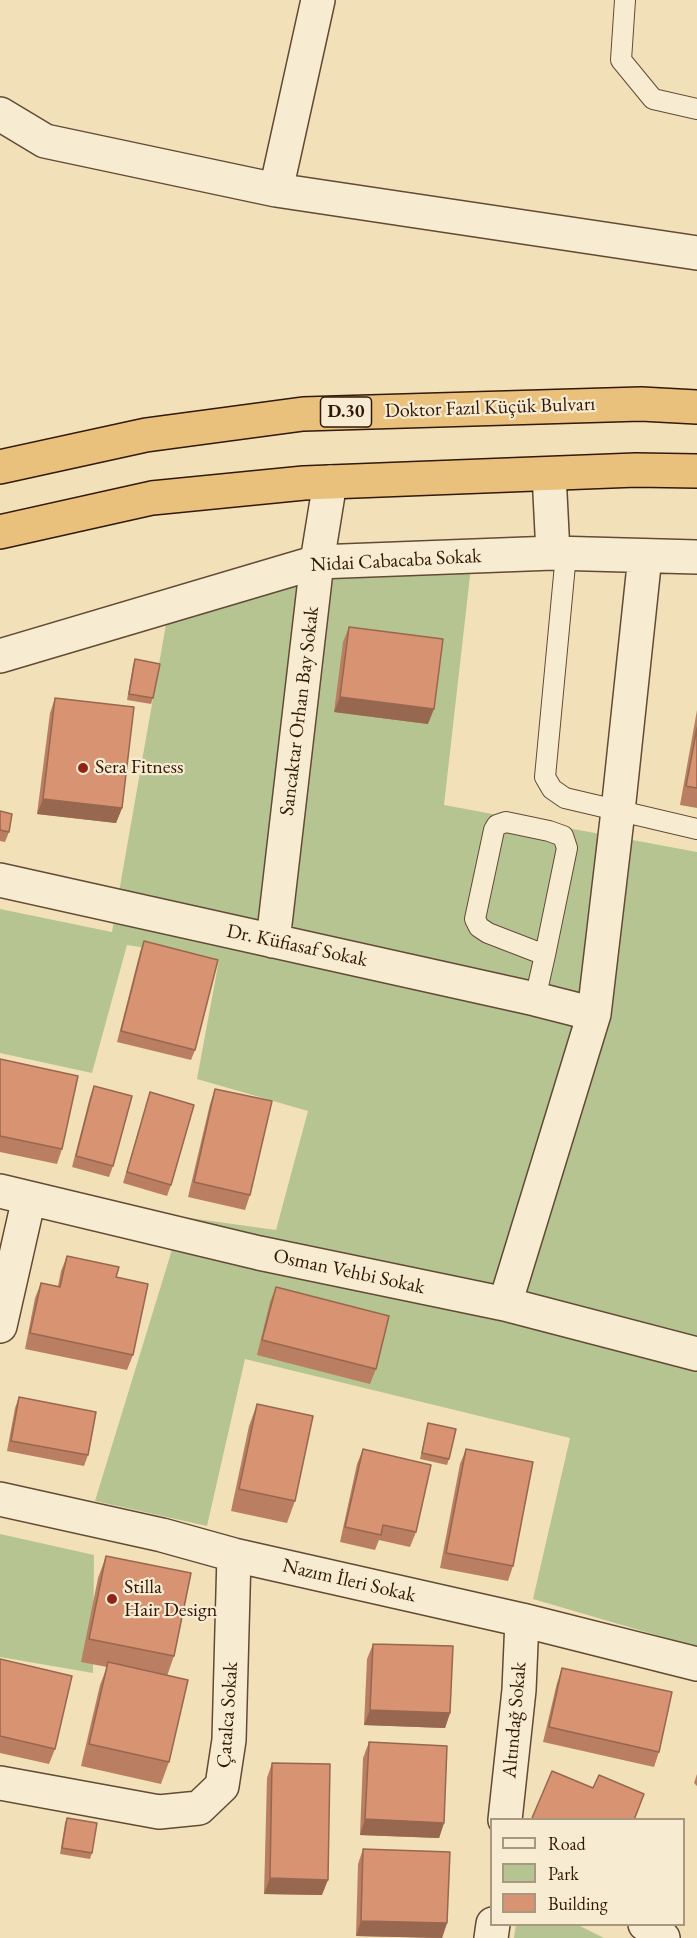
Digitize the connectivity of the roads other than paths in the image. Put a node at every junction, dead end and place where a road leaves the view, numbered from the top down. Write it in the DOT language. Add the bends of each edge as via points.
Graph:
graph roads {
  1 [pos="318,0"];
  2 [pos="625,0"];
  3 [pos="697,109"];
  4 [pos="0,114"];
  5 [pos="276,190"];
  6 [pos="697,253"];
  7 [pos="697,407"];
  8 [pos="0,467"];
  9 [pos="697,471"];
  10 [pos="549,474"];
  11 [pos="330,482"];
  12 [pos="0,532"];
  13 [pos="559,553"];
  14 [pos="645,556"];
  15 [pos="697,557"];
  16 [pos="317,562"];
  17 [pos="0,656"];
  18 [pos="618,812"];
  19 [pos="697,829"];
  20 [pos="0,880"];
  21 [pos="273,941"];
  22 [pos="545,955"];
  23 [pos="536,999"];
  24 [pos="594,1014"];
  25 [pos="14,1195"];
  26 [pos="505,1304"];
  27 [pos="0,1326"];
  28 [pos="697,1354"];
  29 [pos="0,1499"];
  30 [pos="234,1555"];
  31 [pos="522,1620"];
  32 [pos="697,1664"];
  33 [pos="0,1783"];
  34 [pos="505,1818"];
  35 [pos="648,1926"];
  36 [pos="663,1938"];
  1 -- 5 [label="street"];
  2 -- 3 [label="lane" via="621,60 653,99"];
  4 -- 5 [label="street" via="45,141"];
  5 -- 6 [label="street"];
  7 -- 8 [label="highway, Doktor Fazıl Küçük Bulvarı / D.30" via="641,404 303,414 146,435"];
  9 -- 10 [label="highway"];
  10 -- 11 [label="highway"];
  10 -- 13 [label="street"];
  11 -- 12 [label="highway" via="152,498"];
  11 -- 16 [label="street, Sancaktar Orhan Bay Sokak"];
  13 -- 14 [label="street, Nidai Cabacaba Sokak"];
  13 -- 16 [label="street, Nidai Cabacaba Sokak"];
  13 -- 18 [label="lane" via="545,777 552,789 566,798"];
  14 -- 15 [label="street, Nidai Cabacaba Sokak"];
  14 -- 18 [label="street"];
  16 -- 17 [label="street, Nidai Cabacaba Sokak"];
  16 -- 21 [label="street, Sancaktar Orhan Bay Sokak"];
  18 -- 19 [label="lane"];
  18 -- 24 [label="street"];
  20 -- 21 [label="street, Dr. Küfiasaf Sokak"];
  21 -- 23 [label="street, Dr. Küfiasaf Sokak"];
  22 -- 22 [label="lane" via="567,848 563,836 506,822 494,830 475,919 488,933"];
  22 -- 23 [label="lane"];
  23 -- 24 [label="street, Dr. Küfiasaf Sokak"];
  24 -- 26 [label="street"];
  25 -- 26 [label="street, Osman Vehbi Sokak" via="259,1253"];
  25 -- 27 [label="street"];
  26 -- 28 [label="street, Osman Vehbi Sokak"];
  29 -- 30 [label="street, Nazım İleri Sokak"];
  30 -- 31 [label="street, Nazım İleri Sokak"];
  30 -- 33 [label="street, Çatalca Sokak" via="229,1740 222,1786 199,1808 159,1812"];
  31 -- 32 [label="street, Nazım İleri Sokak"];
  31 -- 34 [label="street, Altındağ Sokak"];
  35 -- 36 [label="street"];
}
